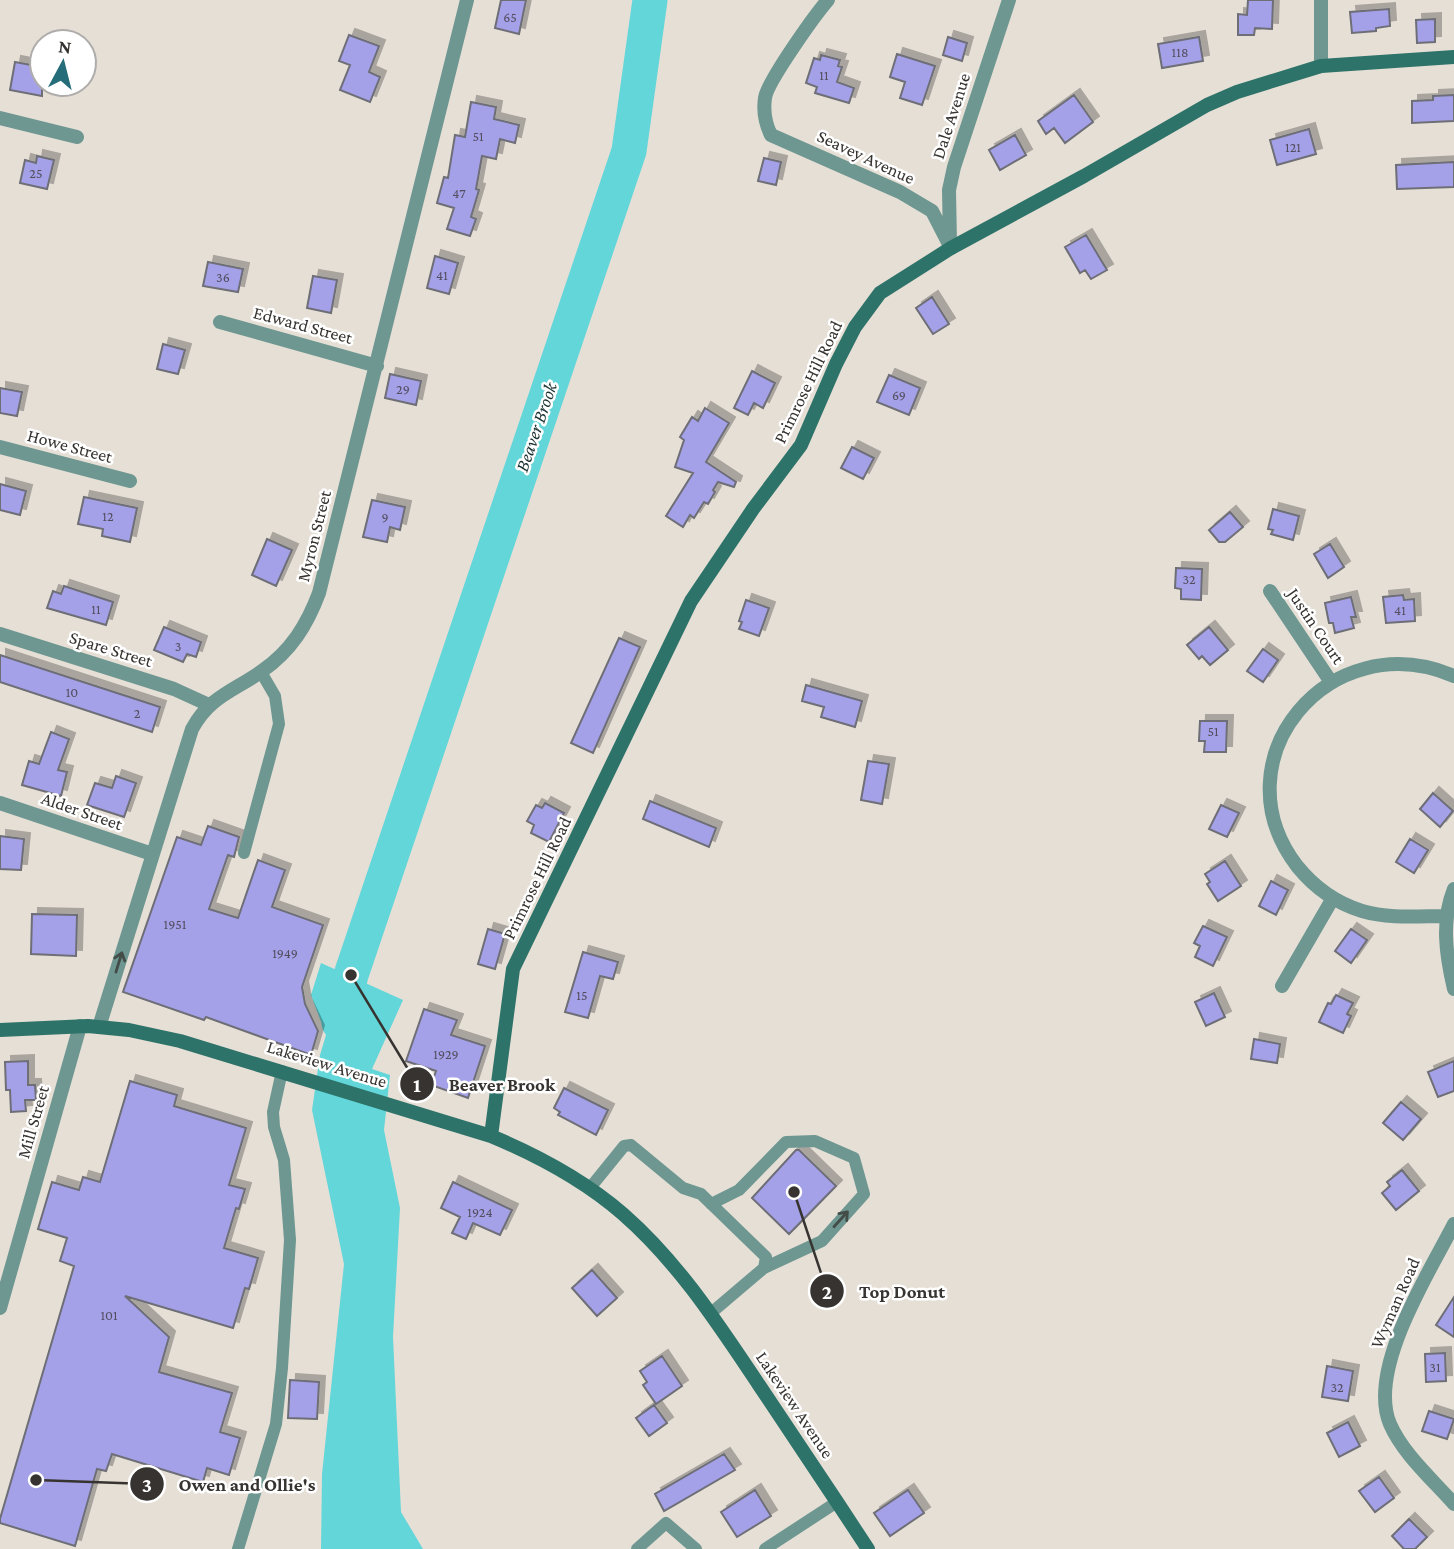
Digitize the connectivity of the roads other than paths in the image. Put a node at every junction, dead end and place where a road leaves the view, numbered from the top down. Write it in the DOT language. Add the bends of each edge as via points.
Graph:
graph roads {
  1 [pos="467,0"];
  2 [pos="828,0"];
  3 [pos="1009,0"];
  4 [pos="1321,0"];
  5 [pos="1454,57"];
  6 [pos="1321,66"];
  7 [pos="0,118"];
  8 [pos="77,137"];
  9 [pos="951,247"];
  10 [pos="220,321"];
  11 [pos="376,366"];
  12 [pos="0,447"];
  13 [pos="130,481"];
  14 [pos="1270,591"];
  15 [pos="0,634"];
  16 [pos="261,672"];
  17 [pos="1454,676"];
  18 [pos="1331,682"];
  19 [pos="209,705"];
  20 [pos="0,803"];
  21 [pos="244,853"];
  22 [pos="152,854"];
  23 [pos="1454,889"];
  24 [pos="1333,898"];
  25 [pos="1446,916"];
  26 [pos="1282,986"];
  27 [pos="1454,989"];
  28 [pos="80,1026"];
  29 [pos="99,1027"];
  30 [pos="0,1030"];
  31 [pos="282,1071"];
  32 [pos="491,1136"];
  33 [pos="590,1188"];
  34 [pos="711,1204"];
  35 [pos="1454,1224"];
  36 [pos="764,1268"];
  37 [pos="0,1308"];
  38 [pos="711,1313"];
  39 [pos="837,1502"];
  40 [pos="1454,1504"];
  41 [pos="238,1549"];
  42 [pos="637,1549"];
  43 [pos="696,1549"];
  44 [pos="765,1549"];
  45 [pos="868,1549"];
  1 -- 11 [label="street, Myron Street"];
  2 -- 9 [label="street, Seavey Avenue" via="765,95 765,122 771,135 900,192 932,211"];
  3 -- 9 [label="street, Dale Avenue" via="954,167 949,190"];
  4 -- 6 [label="street"];
  5 -- 6 [label="street, Primrose Hill Road"];
  6 -- 9 [label="street, Primrose Hill Road" via="1207,104"];
  7 -- 8 [label="street"];
  9 -- 32 [label="street, Primrose Hill Road" via="880,293 855,327 801,445 691,601 513,969"];
  10 -- 11 [label="street, Edward Street"];
  11 -- 16 [label="street, Myron Street" via="319,593 294,642"];
  12 -- 13 [label="street, Howe Street"];
  14 -- 18 [label="street, Justin Court"];
  15 -- 19 [label="street, Spare Street" via="174,689"];
  16 -- 19 [label="street, Myron Street"];
  16 -- 21 [label="lane" via="275,696 279,724"];
  17 -- 18 [label="street" via="1401,663 1364,667"];
  18 -- 24 [label="street" via="1291,720 1276,754 1271,790 1283,844 1304,875"];
  19 -- 22 [label="street, Myron Street" via="188,738"];
  20 -- 22 [label="street, Alder Street"];
  29 -- 22 [label="street, Myron Street, one-way"];
  23 -- 25 [label="street"];
  24 -- 25 [label="street" via="1376,914"];
  24 -- 26 [label="street"];
  25 -- 27 [label="street"];
  28 -- 29 [label="street, Lakeview Avenue"];
  28 -- 30 [label="street, Lakeview Avenue"];
  28 -- 37 [label="street, Mill Street"];
  29 -- 31 [label="street, Lakeview Avenue" via="165,1037"];
  31 -- 32 [label="street, Lakeview Avenue"];
  31 -- 41 [label="lane" via="273,1112 284,1160 290,1240 282,1368 276,1424"];
  32 -- 33 [label="street, Lakeview Avenue"];
  33 -- 34 [label="lane" via="624,1146 631,1145 683,1188 701,1194"];
  33 -- 38 [label="street, Lakeview Avenue" via="655,1245"];
  34 -- 36 [label="lane" via="766,1257"];
  36 -- 34 [label="lane, one-way" via="821,1241 864,1194 854,1158 815,1141 786,1142 739,1189"];
  35 -- 40 [label="street, Wyman Road" via="1392,1352 1385,1408 1398,1439"];
  36 -- 38 [label="lane"];
  38 -- 39 [label="street, Lakeview Avenue"];
  39 -- 44 [label="lane"];
  39 -- 45 [label="street, Lakeview Avenue"];
  42 -- 43 [label="lane" via="667,1523"];
}
